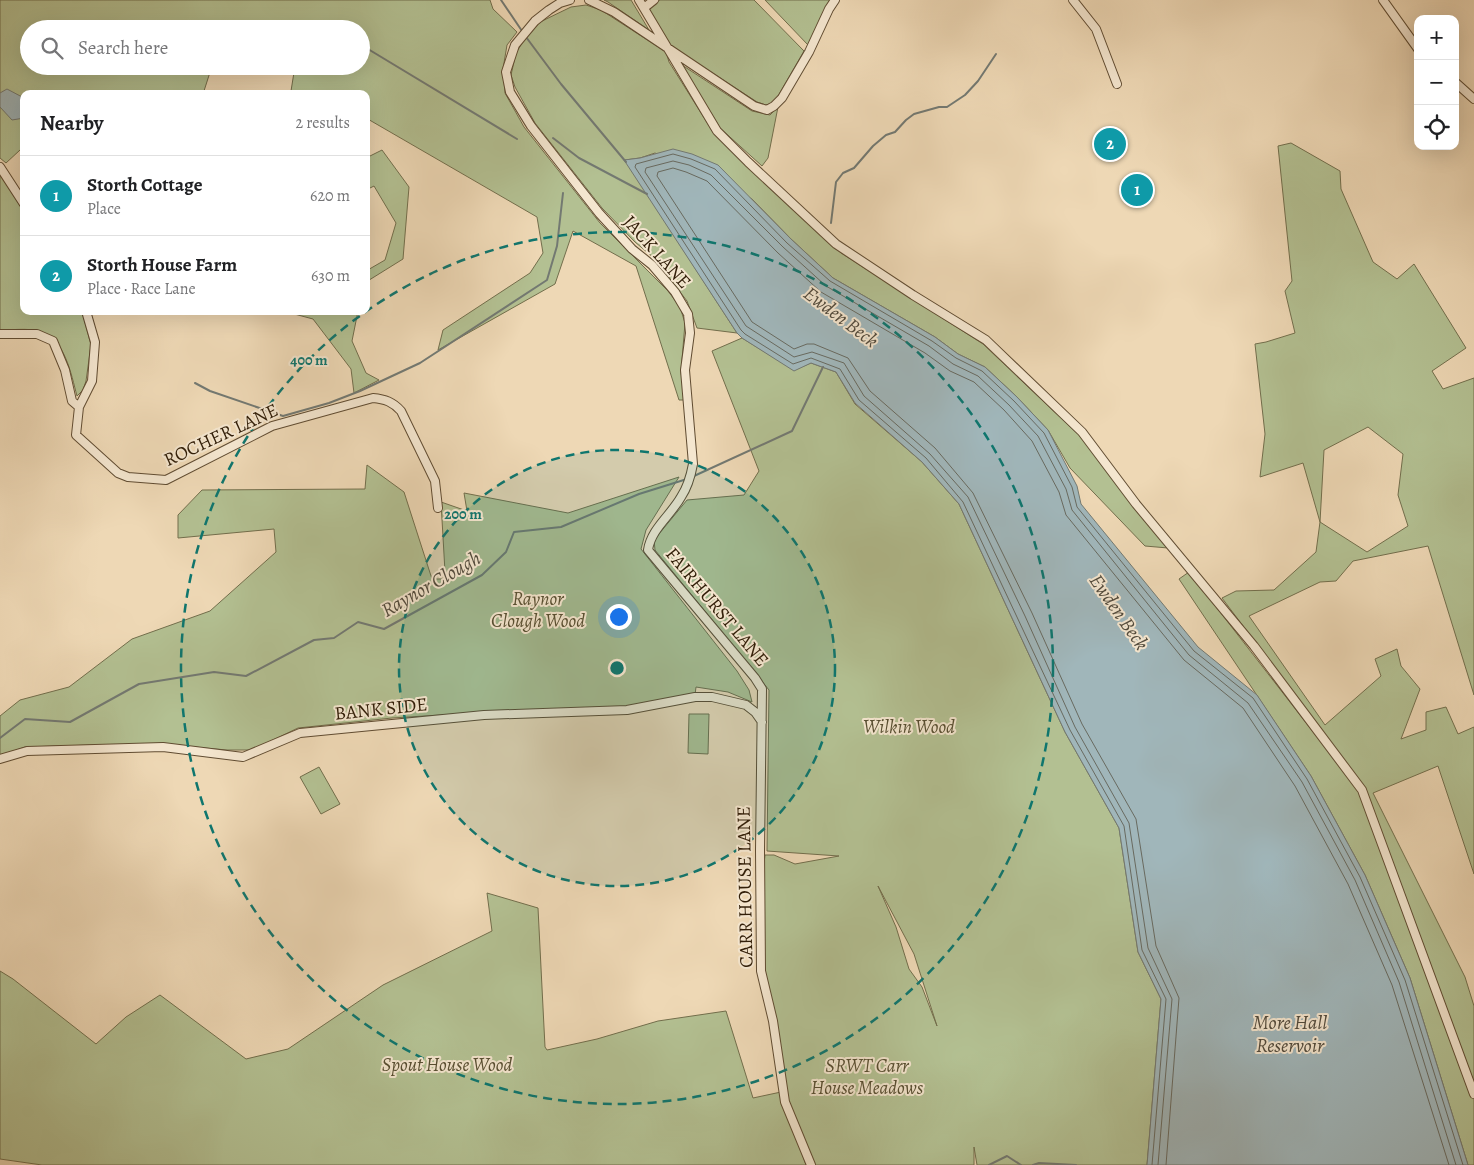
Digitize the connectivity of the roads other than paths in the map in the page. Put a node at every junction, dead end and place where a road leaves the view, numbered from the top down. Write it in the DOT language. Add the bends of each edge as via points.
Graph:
graph roads {
  1 [pos="570,0"];
  2 [pos="589,0"];
  3 [pos="639,0"];
  4 [pos="654,0"];
  5 [pos="835,0"];
  6 [pos="1073,0"];
  7 [pos="1383,0"];
  8 [pos="644,8"];
  9 [pos="1414,43"];
  10 [pos="668,49"];
  11 [pos="1118,84"];
  12 [pos="1459,86"];
  13 [pos="1474,99"];
  14 [pos="0,167"];
  15 [pos="20,198"];
  16 [pos="87,315"];
  17 [pos="0,334"];
  18 [pos="79,407"];
  19 [pos="693,464"];
  20 [pos="438,508"];
  21 [pos="762,722"];
  22 [pos="0,759"];
  23 [pos="1474,1094"];
  24 [pos="811,1165"];
  1 -- 19 [label="street, JACK LANE" via="560,3 535,21 515,45 506,72 510,92 526,118 599,213 632,249 652,264 676,292 688,314 690,333 685,370"];
  2 -- 10 [label="street" via="614,12"];
  3 -- 8 [label="street"];
  4 -- 8 [label="street"];
  5 -- 10 [label="street" via="810,52 782,98 767,110 754,106"];
  6 -- 11 [label="street" via="1096,29"];
  7 -- 9 [label="street"];
  8 -- 10 [label="street"];
  10 -- 23 [label="street" via="717,130 836,244 986,340 1082,432 1136,504 1254,646 1362,790"];
  12 -- 13 [label="street"];
  14 -- 15 [label="street"];
  16 -- 18 [label="street" via="95,342 92,381"];
  17 -- 18 [label="street" via="37,334 52,341 65,370 72,401"];
  18 -- 20 [label="street, ROCHER LANE" via="76,435 118,473 128,477 166,480 272,426 373,398 384,399 401,411 435,481"];
  19 -- 21 [label="street, FAIRHURST LANE" via="682,497 650,539 648,550 760,685"];
  21 -- 22 [label="street, BANK SIDE" via="746,706 712,697 695,697 627,710 484,715 300,733 243,757 163,747 27,751"];
  21 -- 24 [label="street, CARR HOUSE LANE" via="761,971 786,1102"];
}
